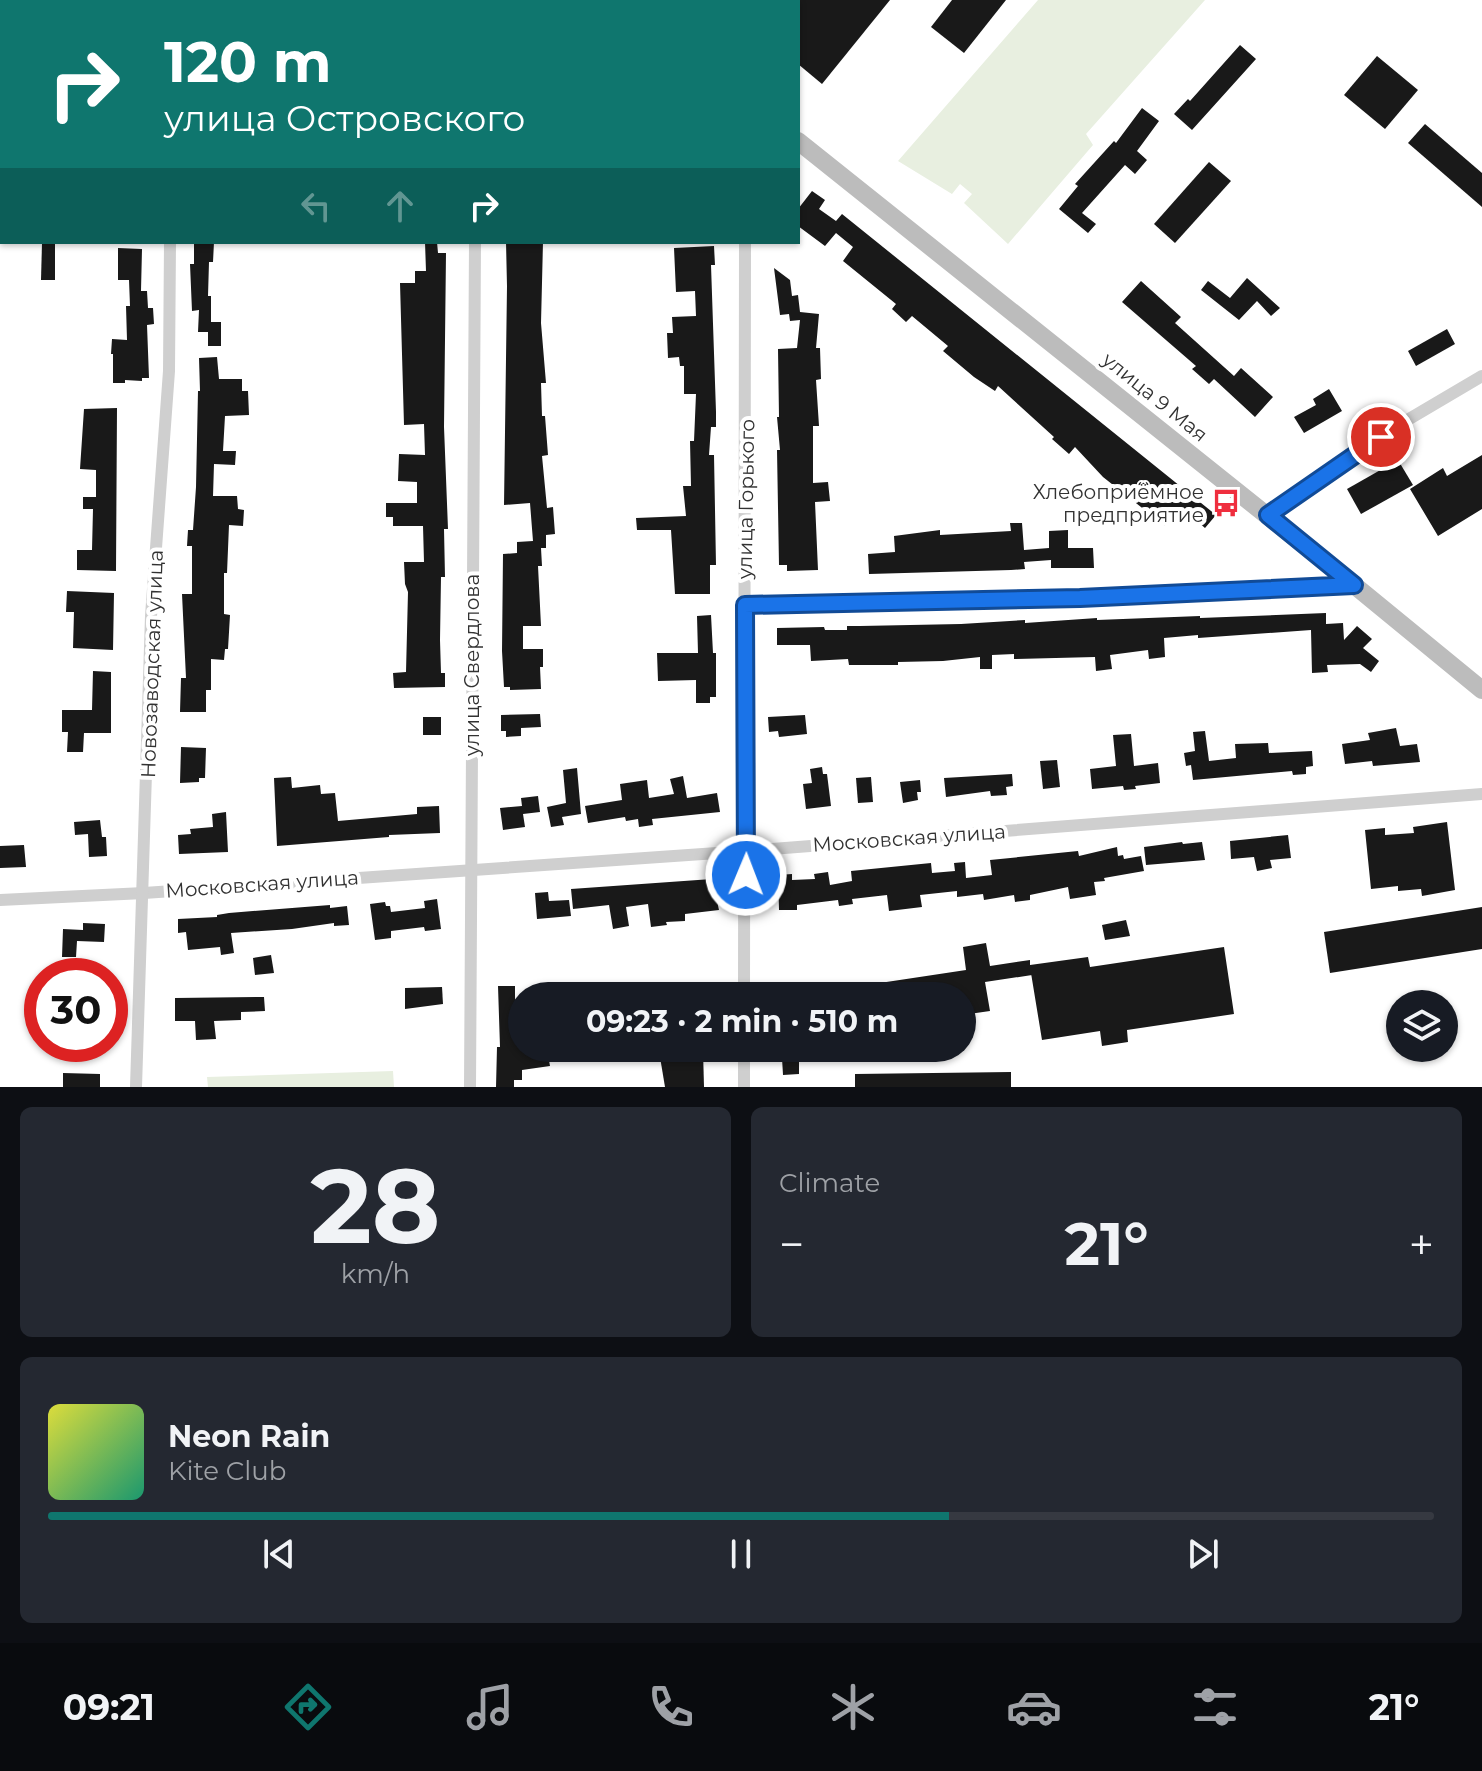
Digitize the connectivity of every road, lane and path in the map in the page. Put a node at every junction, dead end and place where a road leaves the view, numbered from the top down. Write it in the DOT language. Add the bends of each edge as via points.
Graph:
graph roads {
  1 [pos="800,143"];
  2 [pos="170,244"];
  3 [pos="475,244"];
  4 [pos="745,244"];
  5 [pos="1482,376"];
  6 [pos="1268,515"];
  7 [pos="1354,585"];
  8 [pos="745,605"];
  9 [pos="1482,690"];
  10 [pos="1482,794"];
  11 [pos="746,851"];
  12 [pos="472,868"];
  13 [pos="144,893"];
  14 [pos="0,900"];
  15 [pos="744,982"];
  16 [pos="744,1062"];
  17 [pos="136,1087"];
  18 [pos="470,1087"];
  19 [pos="744,1087"];
  1 -- 6 [label="street, улица 9 Мая"];
  2 -- 13 [label="street, Новозаводская улица" via="169,371 151,616"];
  3 -- 12 [label="street, улица Свердлова"];
  4 -- 8 [label="street, улица Горького"];
  5 -- 6 [label="street"];
  6 -- 7 [label="street, улица 9 Мая"];
  7 -- 8 [label="street"];
  7 -- 9 [label="street, улица 9 Мая"];
  8 -- 11 [label="street, улица Горького"];
  10 -- 11 [label="street, Московская улица"];
  11 -- 12 [label="street, Московская улица"];
  11 -- 15 [label="street, улица Горького"];
  12 -- 13 [label="street, Московская улица"];
  12 -- 18 [label="street, улица Свердлова"];
  13 -- 14 [label="street, Московская улица"];
  13 -- 17 [label="street, Новозаводская улица"];
  16 -- 19 [label="street"];
}
